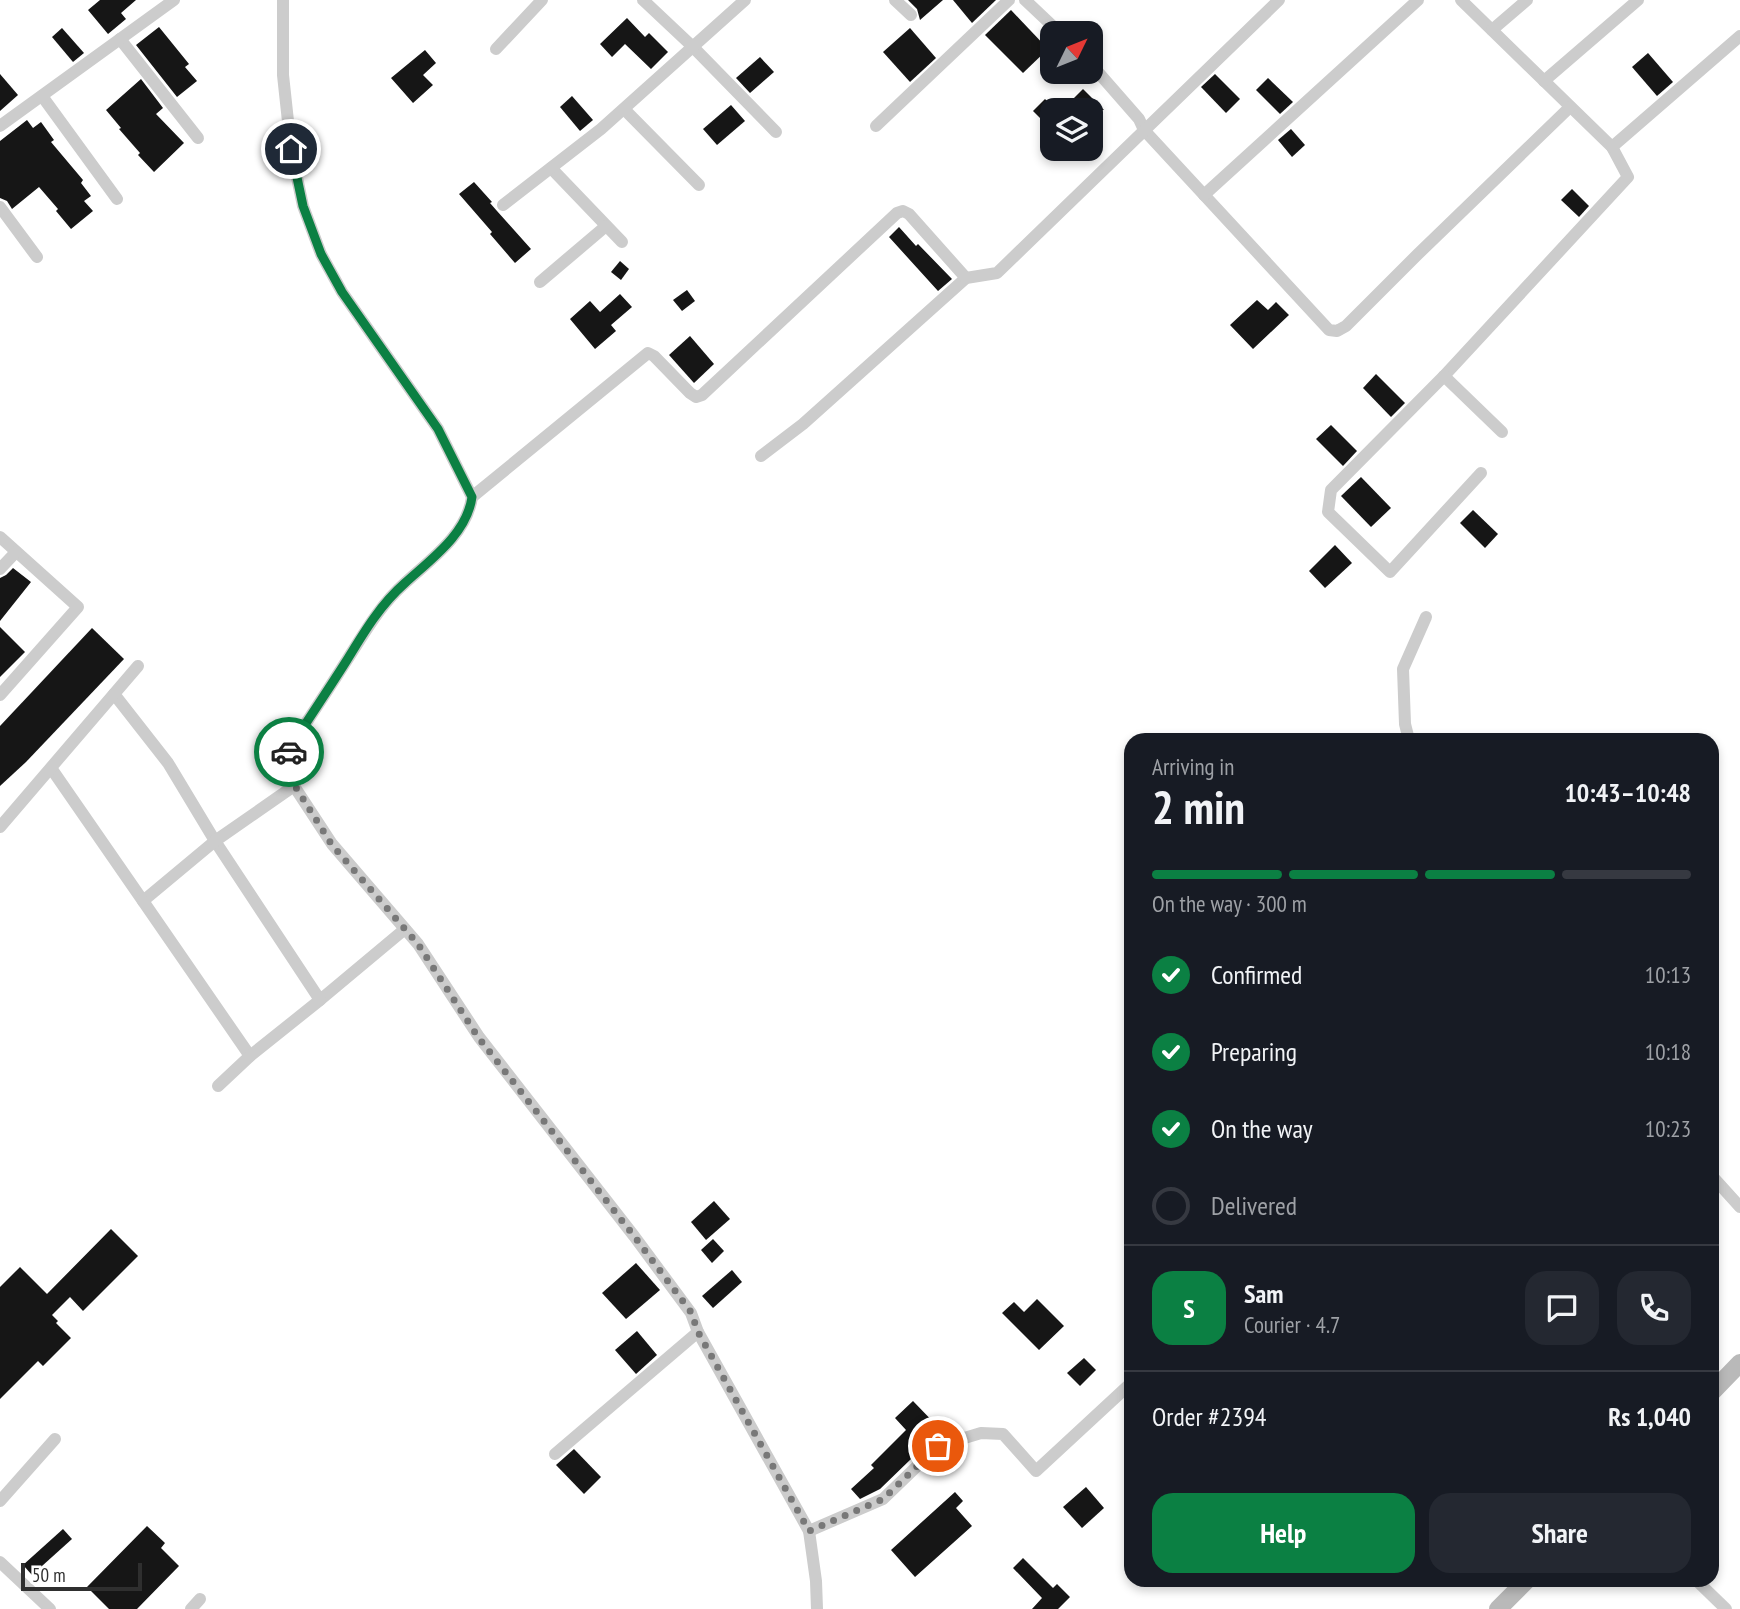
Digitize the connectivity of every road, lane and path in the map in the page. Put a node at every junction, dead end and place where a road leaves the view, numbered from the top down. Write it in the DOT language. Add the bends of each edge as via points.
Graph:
graph roads {
  1 [pos="174,0"];
  2 [pos="283,0"];
  3 [pos="542,0"];
  4 [pos="643,0"];
  5 [pos="745,0"];
  6 [pos="895,0"];
  7 [pos="1009,0"];
  8 [pos="1025,0"];
  9 [pos="1279,0"];
  10 [pos="1418,0"];
  11 [pos="1461,0"];
  12 [pos="1527,0"];
  13 [pos="1638,0"];
  14 [pos="911,15"];
  15 [pos="1047,21"];
  16 [pos="1492,30"];
  17 [pos="1740,36"];
  18 [pos="120,39"];
  19 [pos="693,47"];
  20 [pos="496,49"];
  21 [pos="1103,78"];
  22 [pos="1544,81"];
  23 [pos="42,96"];
  24 [pos="1570,107"];
  25 [pos="624,108"];
  26 [pos="876,125"];
  27 [pos="0,127"];
  28 [pos="1144,130"];
  29 [pos="776,132"];
  30 [pos="198,138"];
  31 [pos="1612,147"];
  32 [pos="551,168"];
  33 [pos="699,185"];
  34 [pos="1204,195"];
  35 [pos="117,199"];
  36 [pos="503,205"];
  37 [pos="0,207"];
  38 [pos="606,226"];
  39 [pos="622,242"];
  40 [pos="37,257"];
  41 [pos="966,278"];
  42 [pos="540,282"];
  43 [pos="1444,376"];
  44 [pos="1502,432"];
  45 [pos="761,456"];
  46 [pos="1480,473"];
  47 [pos="472,497"];
  48 [pos="0,537"];
  49 [pos="16,552"];
  50 [pos="0,569"];
  51 [pos="1426,617"];
  52 [pos="138,666"];
  53 [pos="114,694"];
  54 [pos="0,695"];
  55 [pos="1407,733"];
  56 [pos="51,768"];
  57 [pos="295,786"];
  58 [pos="0,827"];
  59 [pos="215,841"];
  60 [pos="143,901"];
  61 [pos="405,929"];
  62 [pos="320,1000"];
  63 [pos="250,1056"];
  64 [pos="218,1086"];
  65 [pos="1719,1184"];
  66 [pos="1740,1207"];
  67 [pos="698,1332"];
  68 [pos="1740,1363"];
  69 [pos="1719,1385"];
  70 [pos="1124,1390"];
  71 [pos="55,1439"];
  72 [pos="555,1454"];
  73 [pos="0,1500"];
  74 [pos="809,1531"];
  75 [pos="0,1562"];
  76 [pos="1520,1587"];
  77 [pos="1703,1587"];
  78 [pos="50,1609"];
  79 [pos="817,1609"];
  80 [pos="1498,1609"];
  81 [pos="1726,1609"];
  1 -- 18 [label="street"];
  2 -- 47 [label="street" via="283,75 291,149 303,206 321,254 342,292 438,429"];
  3 -- 20 [label="street"];
  4 -- 19 [label="street"];
  5 -- 19 [label="street"];
  6 -- 14 [label="street"];
  7 -- 26 [label="street"];
  8 -- 15 [label="street"];
  9 -- 28 [label="street"];
  10 -- 34 [label="street"];
  11 -- 16 [label="street"];
  12 -- 16 [label="street"];
  13 -- 22 [label="street"];
  16 -- 22 [label="street"];
  17 -- 31 [label="street"];
  18 -- 23 [label="street"];
  18 -- 30 [label="street"];
  19 -- 25 [label="street"];
  19 -- 29 [label="street"];
  21 -- 28 [label="street"];
  22 -- 24 [label="street"];
  23 -- 27 [label="street"];
  23 -- 35 [label="street"];
  24 -- 31 [label="street"];
  24 -- 34 [label="street" via="1337,331 1329,330"];
  25 -- 32 [label="street"];
  25 -- 33 [label="street"];
  28 -- 34 [label="street"];
  28 -- 41 [label="street" via="997,273"];
  31 -- 43 [label="street" via="1628,177"];
  32 -- 36 [label="street"];
  32 -- 38 [label="street"];
  37 -- 40 [label="street"];
  38 -- 39 [label="street"];
  38 -- 42 [label="street"];
  41 -- 45 [label="street"];
  41 -- 47 [label="street" via="903,211 702,395 690,393 648,353"];
  43 -- 44 [label="street"];
  43 -- 46 [label="street" via="1331,490 1328,512 1390,572"];
  47 -- 57 [label="street" via="465,519 441,552 375,615 289,749"];
  48 -- 49 [label="street"];
  49 -- 50 [label="street"];
  49 -- 54 [label="street" via="78,607"];
  51 -- 55 [label="street" via="1404,669"];
  52 -- 53 [label="street"];
  53 -- 56 [label="street"];
  53 -- 59 [label="street" via="168,763"];
  56 -- 58 [label="street"];
  56 -- 60 [label="street"];
  57 -- 59 [label="street"];
  57 -- 61 [label="street" via="332,845"];
  59 -- 60 [label="street"];
  59 -- 62 [label="street"];
  60 -- 63 [label="street"];
  61 -- 62 [label="street"];
  61 -- 67 [label="street" via="478,1037 691,1312"];
  62 -- 63 [label="street"];
  63 -- 64 [label="street"];
  65 -- 66 [label="street"];
  67 -- 72 [label="street"];
  67 -- 74 [label="street"];
  68 -- 69 [label="street"];
  70 -- 74 [label="street" via="1036,1471 1003,1434 981,1433 938,1446 883,1499"];
  71 -- 73 [label="street"];
  74 -- 79 [label="street"];
  75 -- 78 [label="street"];
  76 -- 80 [label="street"];
  77 -- 81 [label="street"];
}
